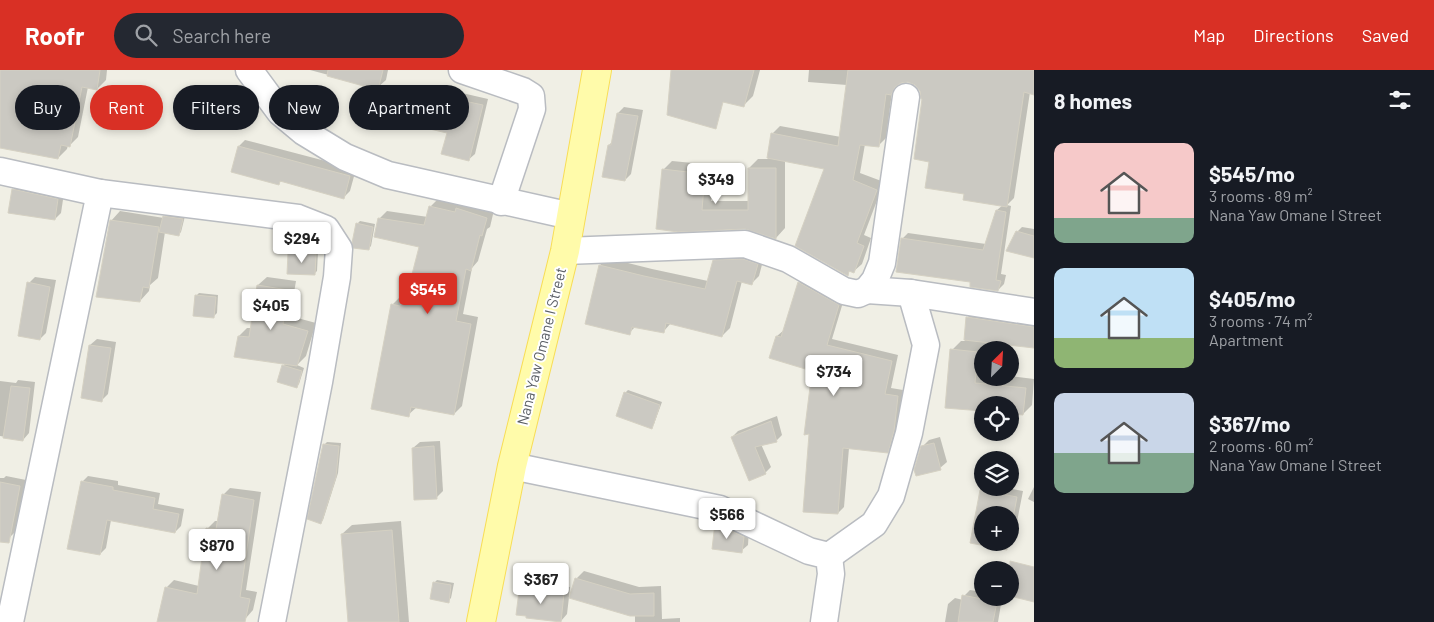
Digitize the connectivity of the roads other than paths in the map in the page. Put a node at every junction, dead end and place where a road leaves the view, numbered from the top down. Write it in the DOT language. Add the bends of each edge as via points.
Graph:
graph roads {
  1 [pos="249,70"];
  2 [pos="462,70"];
  3 [pos="597,70"];
  4 [pos="906,97"];
  5 [pos="0,170"];
  6 [pos="100,193"];
  7 [pos="502,202"];
  8 [pos="571,216"];
  9 [pos="565,251"];
  10 [pos="867,290"];
  11 [pos="911,293"];
  12 [pos="1034,312"];
  13 [pos="512,466"];
  14 [pos="829,556"];
  15 [pos="10,622"];
  16 [pos="272,622"];
  17 [pos="481,622"];
  18 [pos="824,622"];
  1 -- 7 [label="street" via="280,112 304,132 345,157 388,175"];
  2 -- 7 [label="street" via="531,96 532,109"];
  3 -- 8 [label="main road, Nana Yaw Omane I Street"];
  4 -- 10 [label="street" via="882,263 876,280"];
  5 -- 6 [label="street"];
  6 -- 15 [label="street"];
  6 -- 16 [label="street" via="298,218 326,230 339,249 319,382"];
  7 -- 8 [label="street"];
  8 -- 9 [label="main road, Nana Yaw Omane I Street"];
  9 -- 10 [label="street" via="745,244 788,259 844,291 858,294"];
  9 -- 13 [label="main road, Nana Yaw Omane I Street"];
  10 -- 11 [label="street"];
  11 -- 12 [label="street"];
  11 -- 14 [label="street" via="926,345 909,433 891,496 874,524"];
  13 -- 14 [label="street" via="720,509 809,551"];
  13 -- 17 [label="main road, Nana Yaw Omane I Street"];
  14 -- 18 [label="street" via="831,574"];
}
